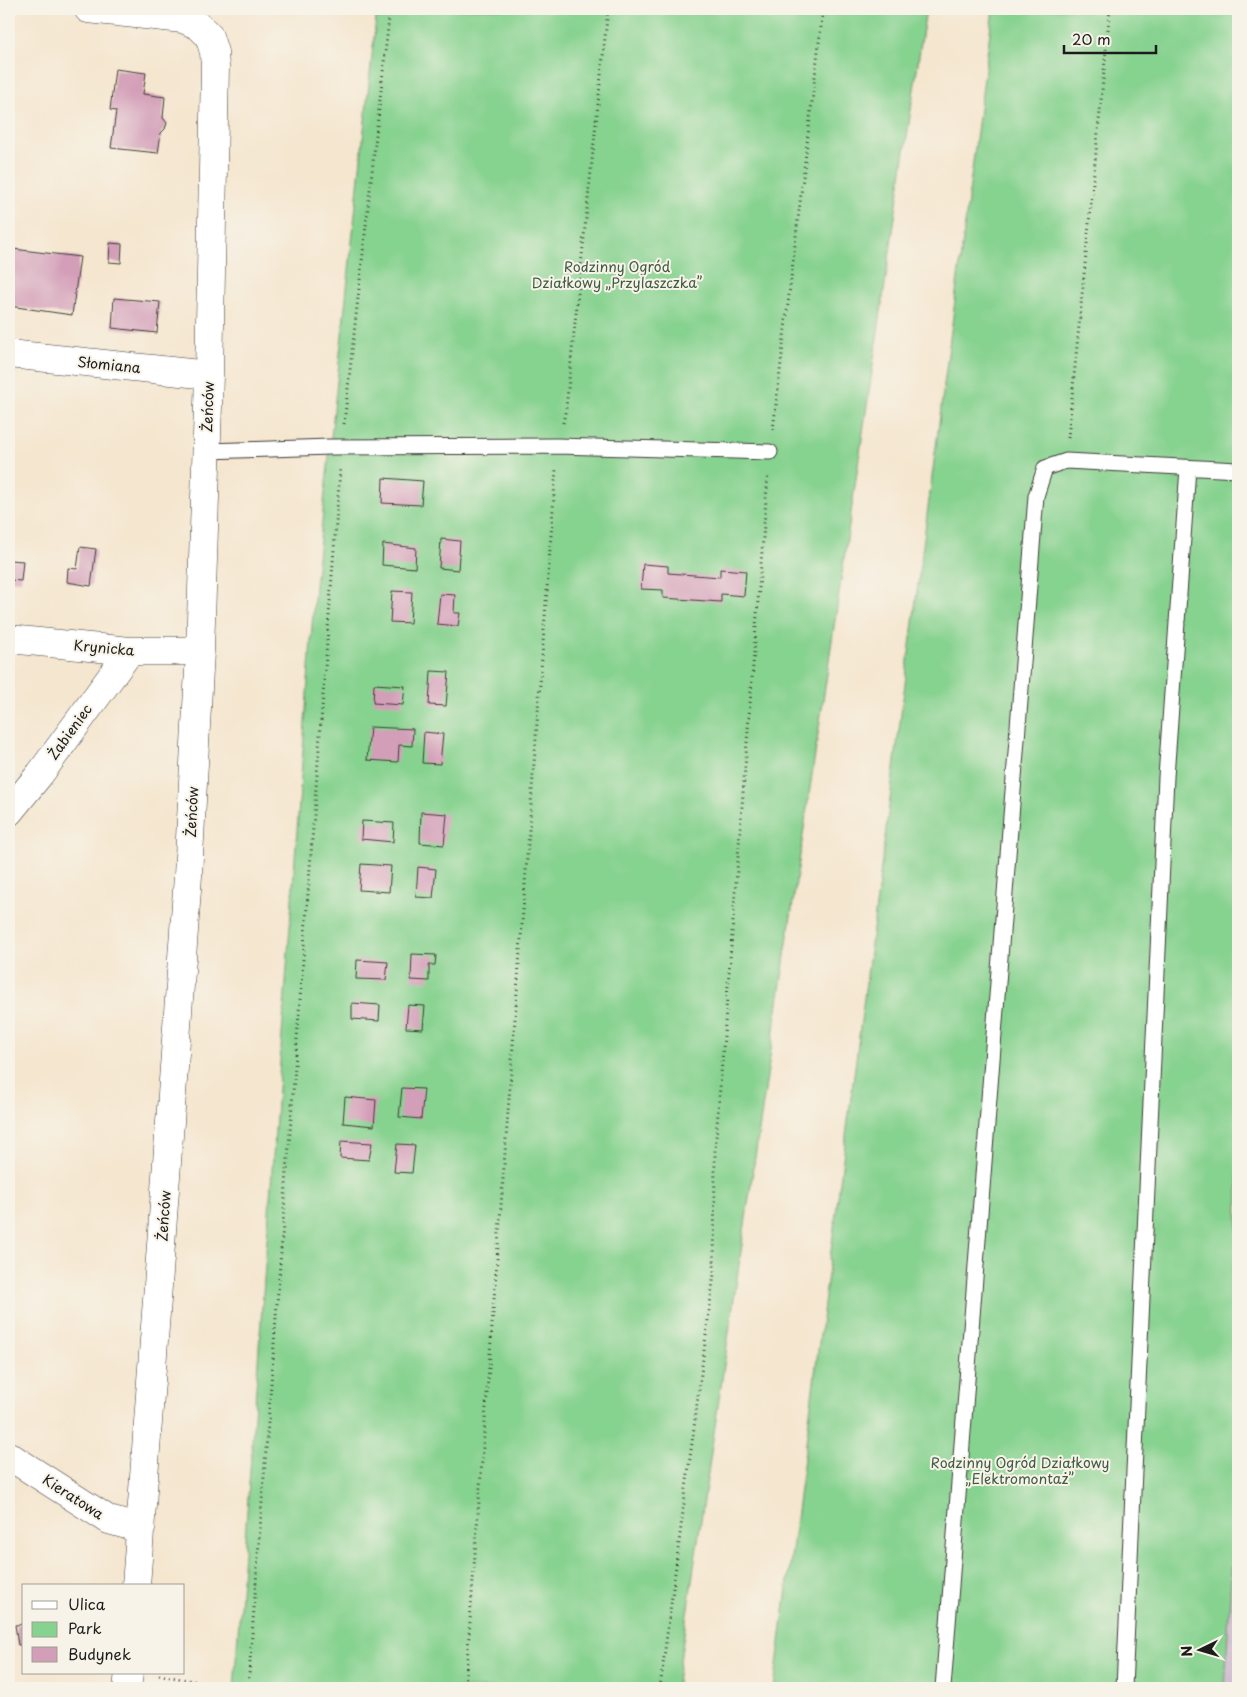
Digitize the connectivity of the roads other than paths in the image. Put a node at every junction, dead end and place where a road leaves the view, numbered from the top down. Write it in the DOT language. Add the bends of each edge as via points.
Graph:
graph roads {
  1 [pos="88,9"];
  2 [pos="9,354"];
  3 [pos="209,376"];
  4 [pos="206,451"];
  5 [pos="770,452"];
  6 [pos="1188,468"];
  7 [pos="1238,470"];
  8 [pos="9,639"];
  9 [pos="200,651"];
  10 [pos="130,652"];
  11 [pos="9,812"];
  12 [pos="9,1456"];
  13 [pos="141,1529"];
  14 [pos="136,1584"];
  15 [pos="128,1674"];
  16 [pos="127,1688"];
  17 [pos="943,1688"];
  18 [pos="1124,1688"];
  1 -- 3 [label="street, Żeńców" via="183,19 199,26 209,36 214,52"];
  2 -- 3 [label="street, Słomiana"];
  3 -- 4 [label="street, Żeńców"];
  4 -- 5 [label="lane" via="557,446"];
  4 -- 9 [label="street, Żeńców"];
  6 -- 7 [label="lane"];
  6 -- 17 [label="lane" via="1066,461 1045,468 1036,496"];
  6 -- 18 [label="lane" via="1166,777"];
  8 -- 10 [label="street, Krynicka"];
  9 -- 10 [label="street, Krynicka"];
  9 -- 13 [label="street, Żeńców" via="188,886"];
  10 -- 11 [label="street, Żabieniec"];
  12 -- 13 [label="street, Kieratowa" via="109,1520"];
  13 -- 14 [label="street, Żeńców"];
  15 -- 16 [label="street"];
}
